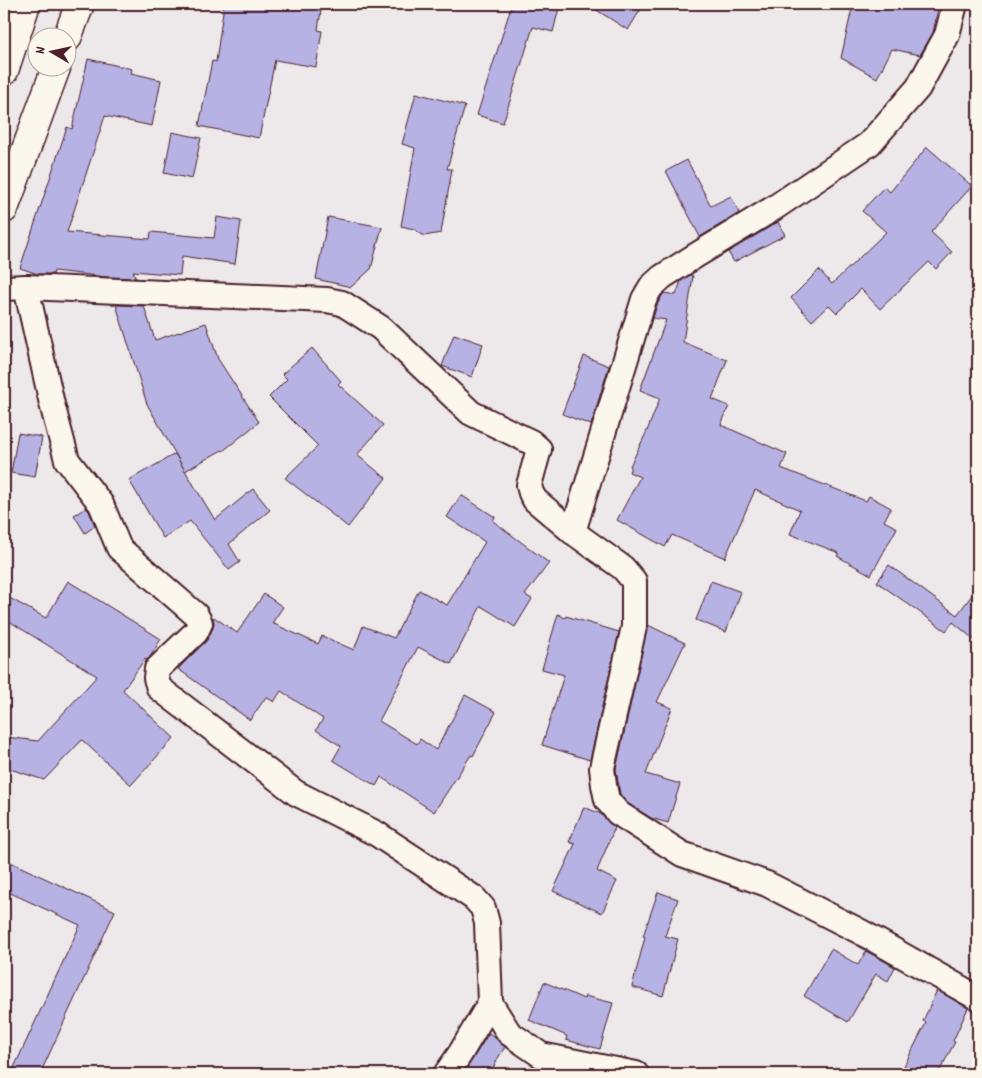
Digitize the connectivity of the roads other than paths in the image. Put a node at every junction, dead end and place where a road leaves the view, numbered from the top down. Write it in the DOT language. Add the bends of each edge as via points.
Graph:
graph roads {
  1 [pos="26,4"];
  2 [pos="80,4"];
  3 [pos="954,4"];
  4 [pos="71,28"];
  5 [pos="4,71"];
  6 [pos="52,78"];
  7 [pos="4,209"];
  8 [pos="15,287"];
  9 [pos="573,532"];
  10 [pos="978,998"];
  11 [pos="490,1003"];
  12 [pos="446,1074"];
  13 [pos="636,1074"];
  1 -- 5 [label="highway"];
  2 -- 4 [label="highway"];
  3 -- 9 [label="street" via="947,35 918,88 869,144 651,287 644,299"];
  6 -- 7 [label="highway"];
  8 -- 9 [label="street" via="342,303 381,328 471,413 539,449 529,484 531,494"];
  8 -- 11 [label="street" via="67,460 102,504 119,548 196,615 200,623 196,632 158,669 159,688 296,793 377,834 474,898 483,908 486,923"];
  9 -- 10 [label="street" via="623,568 634,581 634,627 602,768 607,800 618,813 682,854 767,884"];
  11 -- 12 [label="street"];
  11 -- 13 [label="street" via="509,1033 541,1055"];
}
